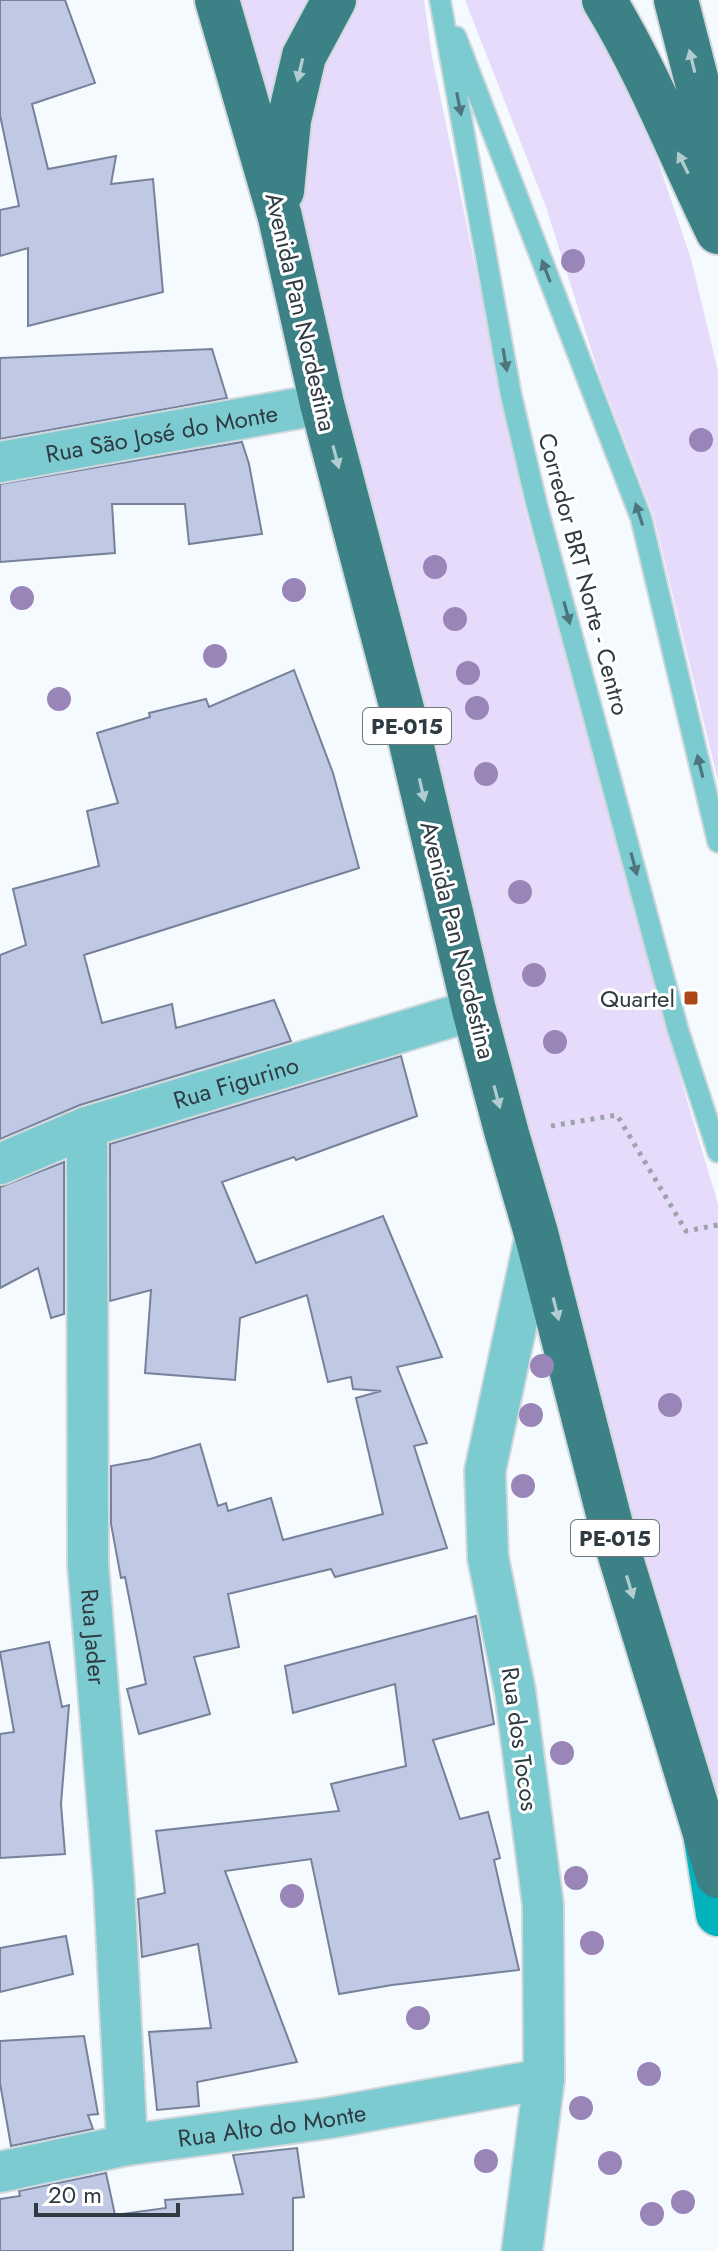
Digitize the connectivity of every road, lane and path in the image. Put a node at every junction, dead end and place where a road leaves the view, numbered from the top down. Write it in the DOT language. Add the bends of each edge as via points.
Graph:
graph roads {
  1 [pos="217,0"];
  2 [pos="334,0"];
  3 [pos="441,0"];
  4 [pos="604,0"];
  5 [pos="676,0"];
  6 [pos="718,164"];
  7 [pos="280,217"];
  8 [pos="718,232"];
  9 [pos="322,404"];
  10 [pos="0,462"];
  11 [pos="718,842"];
  12 [pos="474,1010"];
  13 [pos="87,1127"];
  14 [pos="507,1134"];
  15 [pos="718,1152"];
  16 [pos="0,1164"];
  17 [pos="718,1225"];
  18 [pos="536,1233"];
  19 [pos="712,1857"];
  20 [pos="718,1914"];
  21 [pos="544,2079"];
  22 [pos="127,2145"];
  23 [pos="0,2172"];
  24 [pos="522,2251"];
  1 -- 7 [label="highway, Avenida Pan Nordestina / PE-015"];
  2 -- 7 [label="highway, one-way" via="304,56 289,120"];
  11 -- 3 [label="lane, Corredor BRT Norte - Centro, one-way" via="641,518"];
  3 -- 15 [label="lane, Corredor BRT Norte - Centro, one-way" via="511,395 537,506 678,1030"];
  8 -- 4 [label="highway, one-way" via="631,44"];
  6 -- 5 [label="highway, one-way"];
  7 -- 9 [label="highway, Avenida Pan Nordestina / PE-015"];
  9 -- 10 [label="street, Rua São José do Monte"];
  9 -- 12 [label="highway, Avenida Pan Nordestina / PE-015, one-way"];
  12 -- 13 [label="street, Rua Figurino"];
  12 -- 14 [label="highway, Avenida Pan Nordestina / PE-015, one-way"];
  13 -- 16 [label="street, Rua Figurino"];
  13 -- 22 [label="street, Rua Jader" via="88,1564 114,1886"];
  14 -- 17 [label="path" via="617,1115 686,1231"];
  14 -- 18 [label="highway, Avenida Pan Nordestina / PE-015"];
  18 -- 19 [label="highway, Avenida Pan Nordestina / PE-015, one-way" via="612,1529"];
  18 -- 21 [label="street, Rua dos Tocos" via="485,1471 485,1511 543,1905"];
  19 -- 20 [label="main road"];
  21 -- 22 [label="street, Rua Alto do Monte" via="329,2118"];
  21 -- 24 [label="street, Rua dos Tocos"];
  22 -- 23 [label="street, Rua Alto do Monte"];
}
